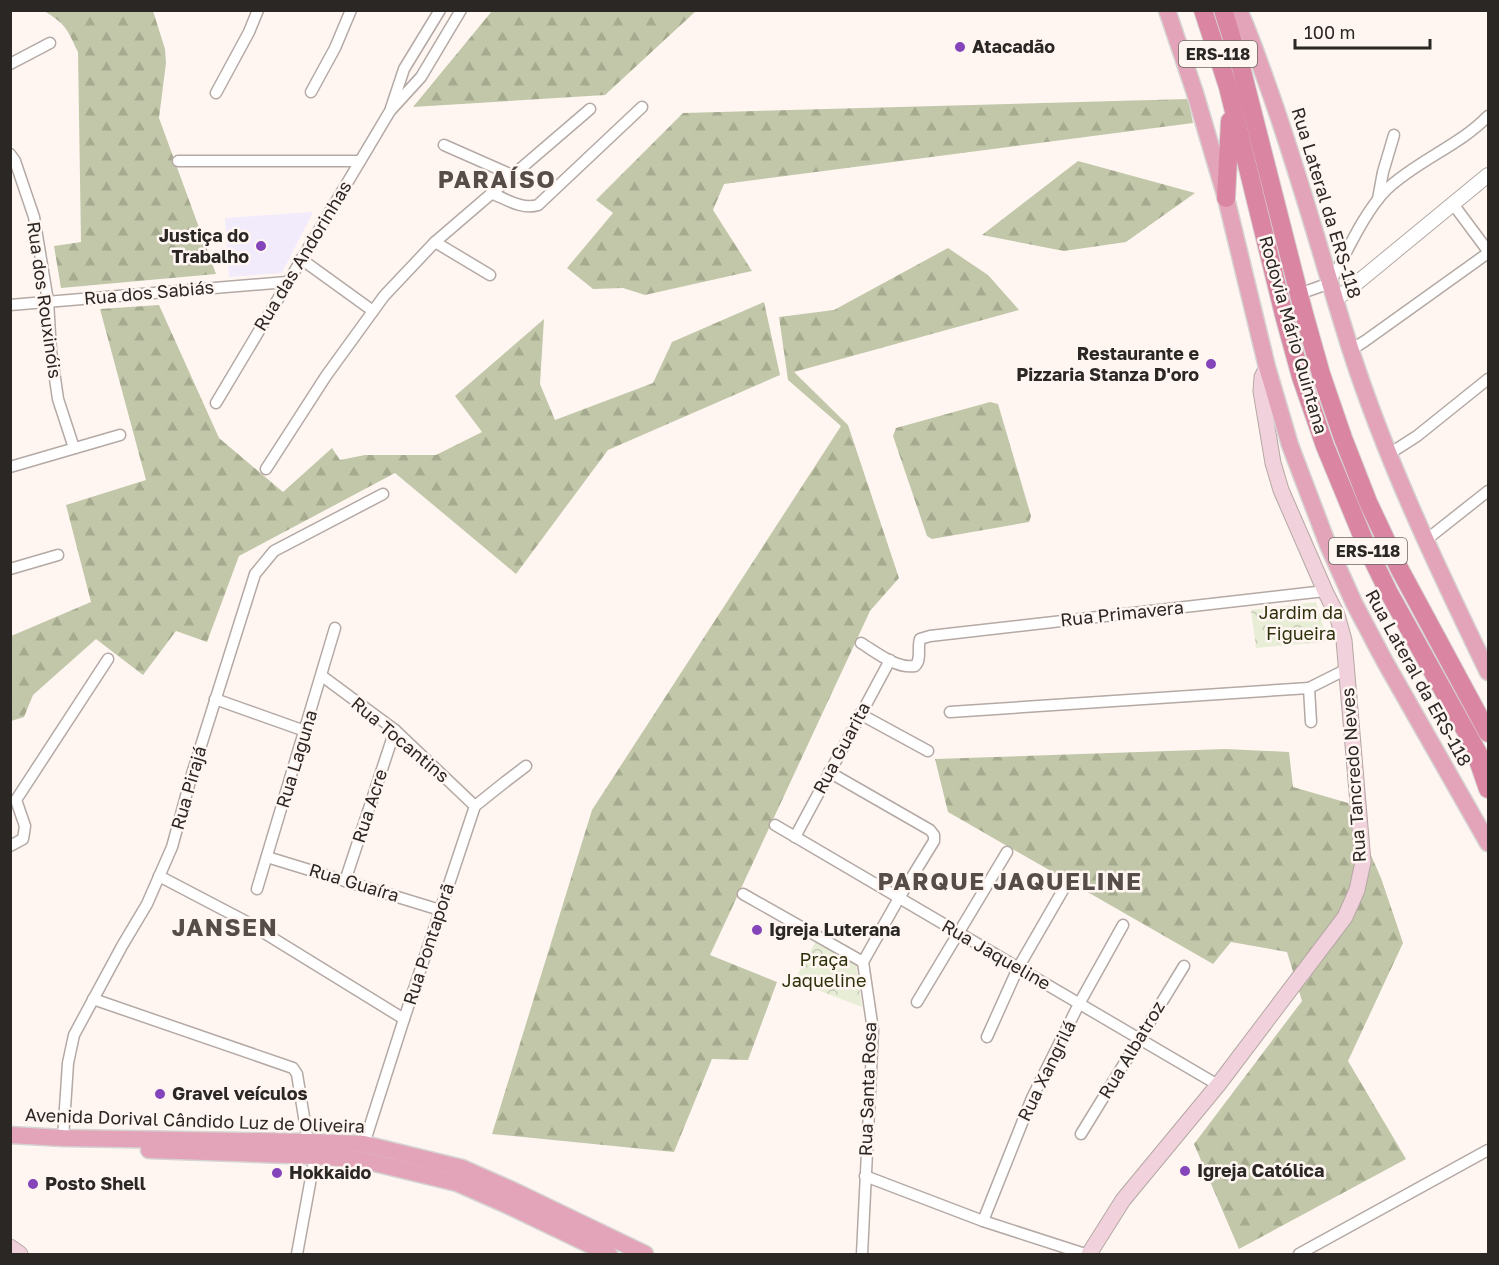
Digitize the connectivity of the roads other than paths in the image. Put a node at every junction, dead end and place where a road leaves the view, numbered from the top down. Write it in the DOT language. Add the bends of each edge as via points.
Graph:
graph roads {
  1 [pos="258,10"];
  2 [pos="351,10"];
  3 [pos="440,10"];
  4 [pos="461,10"];
  5 [pos="1167,10"];
  6 [pos="1203,10"];
  7 [pos="1223,10"];
  8 [pos="1239,10"];
  9 [pos="50,43"];
  10 [pos="10,64"];
  11 [pos="311,92"];
  12 [pos="216,93"];
  13 [pos="1231,98"];
  14 [pos="642,107"];
  15 [pos="590,109"];
  16 [pos="390,111"];
  17 [pos="1488,116"];
  18 [pos="1394,135"];
  19 [pos="444,145"];
  20 [pos="10,154"];
  21 [pos="178,161"];
  22 [pos="360,161"];
  23 [pos="512,175"];
  24 [pos="1488,175"];
  25 [pos="491,193"];
  26 [pos="1226,198"];
  27 [pos="1378,199"];
  28 [pos="1453,204"];
  29 [pos="435,243"];
  30 [pos="1488,252"];
  31 [pos="301,259"];
  32 [pos="490,275"];
  33 [pos="287,282"];
  34 [pos="1330,283"];
  35 [pos="1299,294"];
  36 [pos="1336,299"];
  37 [pos="48,302"];
  38 [pos="10,304"];
  39 [pos="373,311"];
  40 [pos="1351,350"];
  41 [pos="1267,367"];
  42 [pos="1488,379"];
  43 [pos="216,403"];
  44 [pos="120,435"];
  45 [pos="1290,445"];
  46 [pos="74,448"];
  47 [pos="1389,454"];
  48 [pos="1271,456"];
  49 [pos="10,466"];
  50 [pos="266,469"];
  51 [pos="1488,491"];
  52 [pos="383,494"];
  53 [pos="1426,540"];
  54 [pos="58,555"];
  55 [pos="10,569"];
  56 [pos="1325,591"];
  57 [pos="335,628"];
  58 [pos="861,643"];
  59 [pos="108,659"];
  60 [pos="890,660"];
  61 [pos="1347,669"];
  62 [pos="1488,672"];
  63 [pos="322,676"];
  64 [pos="1461,682"];
  65 [pos="1309,688"];
  66 [pos="215,699"];
  67 [pos="1488,705"];
  68 [pos="950,712"];
  69 [pos="860,714"];
  70 [pos="1311,722"];
  71 [pos="395,730"];
  72 [pos="305,731"];
  73 [pos="1488,733"];
  74 [pos="1473,744"];
  75 [pos="928,751"];
  76 [pos="526,766"];
  77 [pos="1488,771"];
  78 [pos="829,772"];
  79 [pos="1488,789"];
  80 [pos="475,806"];
  81 [pos="775,825"];
  82 [pos="795,837"];
  83 [pos="1488,843"];
  84 [pos="10,846"];
  85 [pos="1007,852"];
  86 [pos="267,857"];
  87 [pos="159,876"];
  88 [pos="345,881"];
  89 [pos="257,889"];
  90 [pos="1063,890"];
  91 [pos="743,894"];
  92 [pos="898,898"];
  93 [pos="440,910"];
  94 [pos="1123,925"];
  95 [pos="958,933"];
  96 [pos="863,962"];
  97 [pos="1184,966"];
  98 [pos="1018,968"];
  99 [pos="93,999"];
  100 [pos="917,1002"];
  101 [pos="1080,1004"];
  102 [pos="404,1019"];
  103 [pos="987,1037"];
  104 [pos="1139,1039"];
  105 [pos="1218,1085"];
  106 [pos="1081,1134"];
  107 [pos="10,1135"];
  108 [pos="63,1138"];
  109 [pos="364,1144"];
  110 [pos="10,1145"];
  111 [pos="311,1149"];
  112 [pos="1488,1150"];
  113 [pos="865,1176"];
  114 [pos="983,1221"];
  115 [pos="10,1247"];
  116 [pos="20,1254"];
  117 [pos="297,1254"];
  118 [pos="609,1254"];
  119 [pos="645,1254"];
  120 [pos="862,1254"];
  121 [pos="1085,1254"];
  122 [pos="1089,1254"];
  123 [pos="1299,1254"];
  1 -- 12 [label="street"];
  2 -- 11 [label="street"];
  3 -- 16 [label="street" via="404,69"];
  4 -- 16 [label="street" via="421,77"];
  5 -- 26 [label="main road, Rua Lateral da ERS-118"];
  6 -- 13 [label="highway, Rodovia Mário Quintana / ERS-118"];
  7 -- 35 [label="highway, Rodovia Mário Quintana / ERS-118"];
  8 -- 34 [label="main road, Rua Lateral da ERS-118" via="1275,105"];
  9 -- 10 [label="street"];
  13 -- 26 [label="highway"];
  13 -- 74 [label="highway, Rodovia Mário Quintana / ERS-118" via="1288,333 1325,446 1388,591"];
  14 -- 25 [label="street" via="538,205 524,207"];
  15 -- 23 [label="street"];
  16 -- 22 [label="street, Rua das Andorinhas"];
  17 -- 27 [label="street" via="1467,135 1398,180"];
  18 -- 27 [label="street"];
  19 -- 23 [label="street"];
  20 -- 37 [label="street, Rua dos Rouxinóis" via="34,217"];
  21 -- 22 [label="street"];
  22 -- 31 [label="street, Rua das Andorinhas"];
  23 -- 25 [label="street"];
  24 -- 28 [label="street"];
  25 -- 29 [label="street"];
  26 -- 41 [label="main road, Rua Lateral da ERS-118"];
  27 -- 34 [label="street"];
  28 -- 30 [label="street"];
  28 -- 36 [label="street"];
  29 -- 32 [label="street"];
  29 -- 39 [label="street"];
  30 -- 40 [label="street"];
  31 -- 33 [label="street, Rua das Andorinhas"];
  31 -- 39 [label="street"];
  33 -- 37 [label="street, Rua dos Sabiás"];
  33 -- 43 [label="street, Rua das Andorinhas"];
  34 -- 35 [label="street"];
  34 -- 36 [label="main road, Rua Lateral da ERS-118"];
  35 -- 64 [label="highway, Rodovia Mário Quintana / ERS-118" via="1321,374 1368,502"];
  36 -- 40 [label="main road, Rua Lateral da ERS-118"];
  37 -- 38 [label="street, Rua dos Sabiás"];
  37 -- 46 [label="street, Rua dos Rouxinóis" via="57,399"];
  39 -- 50 [label="street"];
  40 -- 47 [label="main road, Rua Lateral da ERS-118"];
  41 -- 45 [label="main road, Rua Lateral da ERS-118"];
  41 -- 48 [label="main road, Rua Tancredo Neves" via="1262,391"];
  42 -- 47 [label="street"];
  44 -- 46 [label="street"];
  45 -- 48 [label="main road"];
  45 -- 83 [label="main road, Rua Lateral da ERS-118" via="1354,603"];
  46 -- 49 [label="street"];
  47 -- 53 [label="main road, Rua Lateral da ERS-118"];
  48 -- 56 [label="main road, Rua Tancredo Neves" via="1281,490"];
  51 -- 53 [label="street"];
  52 -- 66 [label="street, Rua Pirajá" via="274,551 255,574"];
  53 -- 62 [label="main road, Rua Lateral da ERS-118"];
  54 -- 55 [label="street"];
  56 -- 60 [label="street, Rua Primavera" via="930,636 920,639 919,661 915,666"];
  56 -- 61 [label="main road, Rua Tancredo Neves" via="1337,615"];
  57 -- 63 [label="street, Rua Laguna"];
  58 -- 60 [label="street"];
  59 -- 84 [label="street" via="16,800 25,826 22,839"];
  60 -- 69 [label="street, Rua Guarita"];
  61 -- 65 [label="street"];
  61 -- 105 [label="main road, Rua Tancredo Neves" via="1363,862 1357,890 1345,917"];
  63 -- 71 [label="street, Rua Tocantins"];
  63 -- 72 [label="street, Rua Laguna"];
  64 -- 67 [label="highway"];
  64 -- 73 [label="highway, Rodovia Mário Quintana / ERS-118"];
  65 -- 68 [label="street"];
  65 -- 70 [label="street"];
  66 -- 72 [label="street"];
  66 -- 87 [label="street, Rua Pirajá" via="172,847"];
  69 -- 75 [label="street"];
  69 -- 78 [label="street, Rua Guarita"];
  71 -- 80 [label="street, Rua Tocantins"];
  71 -- 88 [label="street, Rua Acre"];
  72 -- 86 [label="street, Rua Laguna"];
  74 -- 77 [label="highway, Rodovia Mário Quintana / ERS-118"];
  74 -- 79 [label="highway"];
  76 -- 80 [label="street"];
  78 -- 82 [label="street, Rua Guarita"];
  78 -- 92 [label="street" via="934,835 934,842"];
  80 -- 93 [label="street, Rua Pontaporã"];
  81 -- 82 [label="street, Rua Jaqueline"];
  82 -- 92 [label="street, Rua Jaqueline"];
  85 -- 95 [label="street"];
  86 -- 88 [label="street, Rua Guaíra"];
  86 -- 89 [label="street, Rua Laguna"];
  87 -- 99 [label="street, Rua Pirajá"];
  87 -- 102 [label="street" via="245,921"];
  88 -- 93 [label="street, Rua Guaíra"];
  90 -- 98 [label="street"];
  91 -- 96 [label="street"];
  92 -- 95 [label="street, Rua Jaqueline"];
  92 -- 96 [label="street"];
  93 -- 102 [label="street, Rua Pontaporã"];
  94 -- 101 [label="street, Rua Xangrilá"];
  95 -- 98 [label="street, Rua Jaqueline"];
  95 -- 100 [label="street"];
  96 -- 113 [label="street, Rua Santa Rosa" via="873,1030"];
  97 -- 104 [label="street, Rua Albatroz"];
  98 -- 101 [label="street, Rua Jaqueline"];
  98 -- 103 [label="street"];
  99 -- 108 [label="street, Rua Pirajá" via="72,1044"];
  99 -- 111 [label="street" via="293,1068"];
  101 -- 104 [label="street, Rua Jaqueline"];
  101 -- 114 [label="street, Rua Xangrilá" via="1032,1098"];
  102 -- 109 [label="street, Rua Pontaporã"];
  104 -- 105 [label="street, Rua Jaqueline"];
  104 -- 106 [label="street, Rua Albatroz"];
  105 -- 122 [label="main road, Rua Tancredo Neves" via="1123,1200"];
  107 -- 108 [label="main road, Avenida Dorival Cândido Luz de Oliveira"];
  108 -- 111 [label="main road, Avenida Dorival Cândido Luz de Oliveira"];
  109 -- 111 [label="main road, Avenida Dorival Cândido Luz de Oliveira"];
  109 -- 119 [label="main road, Avenida Dorival Cândido Luz de Oliveira" via="462,1168"];
  110 -- 111 [label="main road, Avenida Dorival Cândido Luz de Oliveira"];
  111 -- 117 [label="street"];
  111 -- 118 [label="main road, Avenida Dorival Cândido Luz de Oliveira" via="457,1183"];
  112 -- 123 [label="street"];
  113 -- 114 [label="street"];
  113 -- 120 [label="street, Rua Santa Rosa"];
  114 -- 121 [label="street"];
  115 -- 116 [label="main road"];
}
